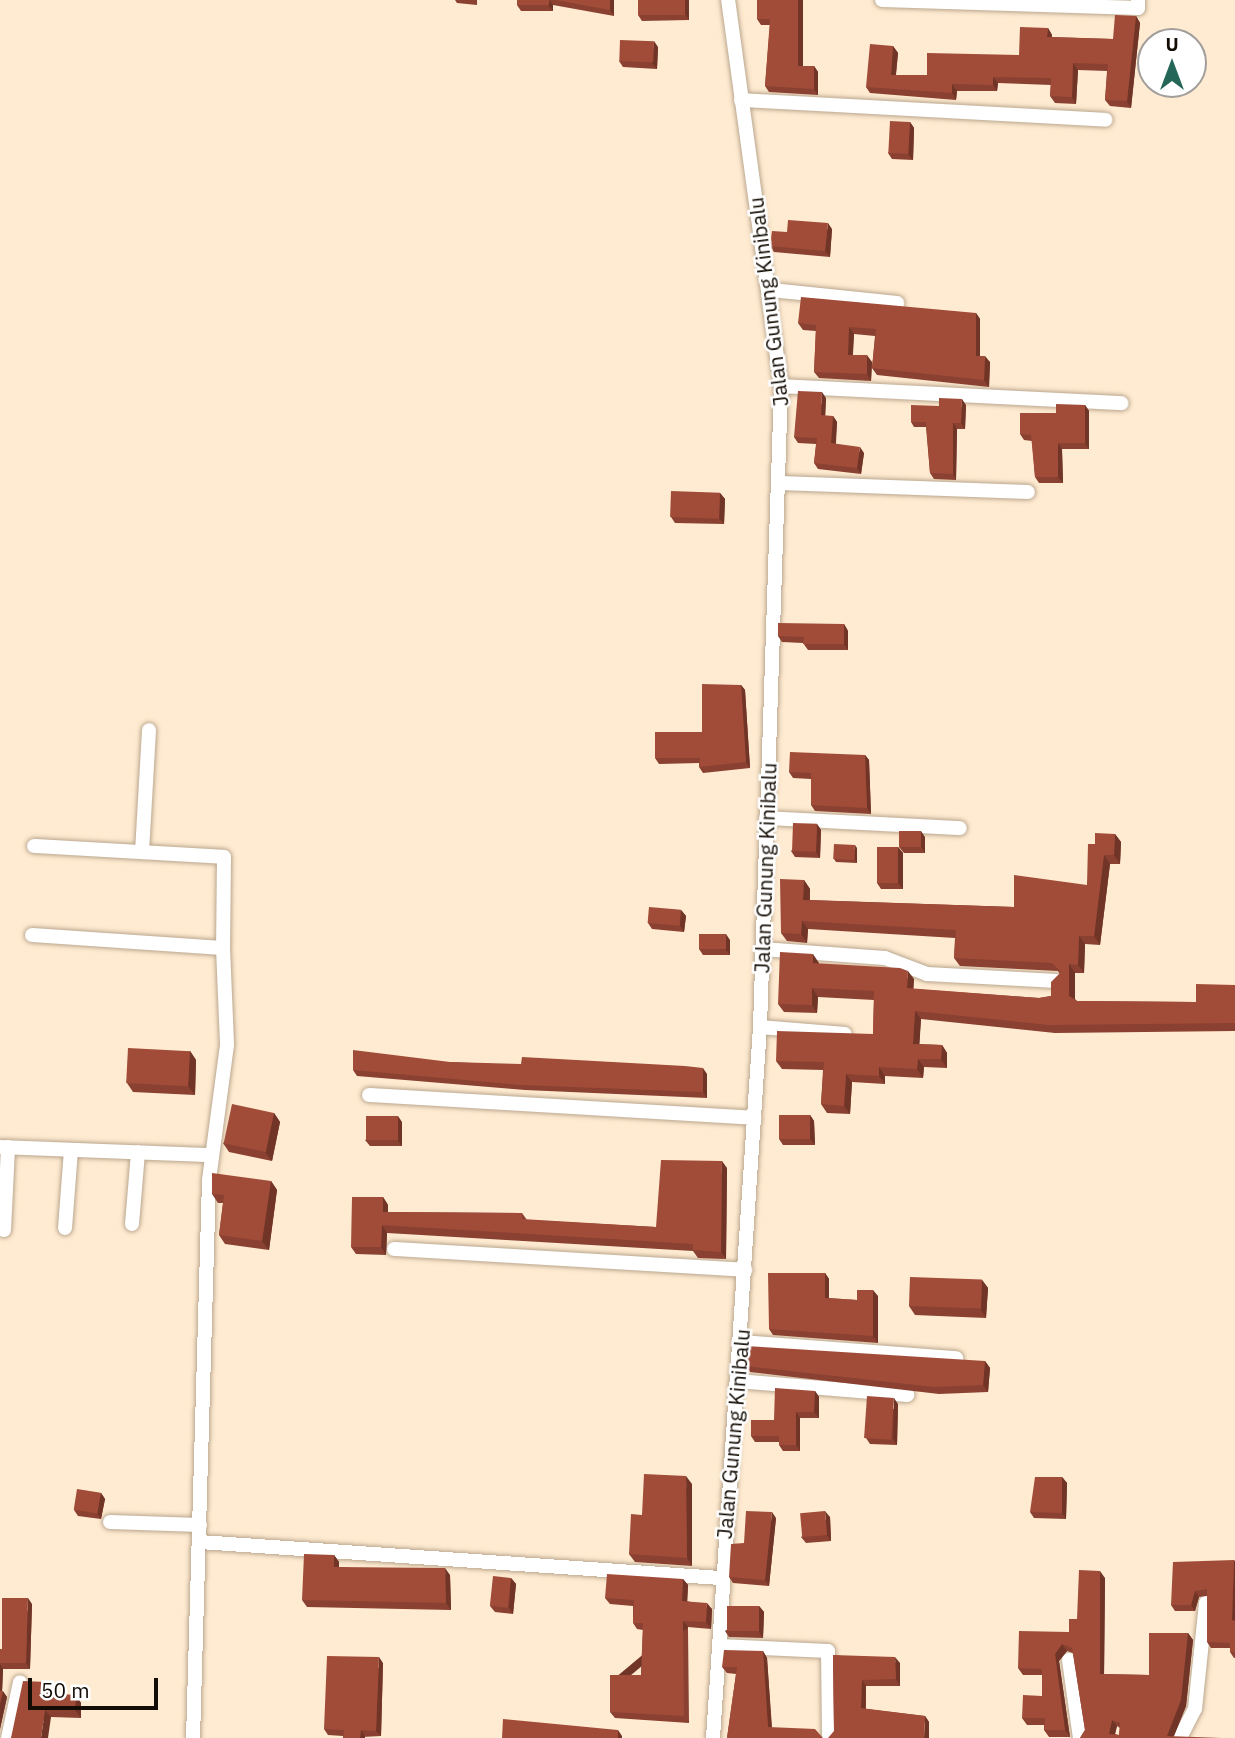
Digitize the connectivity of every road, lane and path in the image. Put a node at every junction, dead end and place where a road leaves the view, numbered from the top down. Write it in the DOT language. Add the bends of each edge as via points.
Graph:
graph roads {
  1 [pos="728,0"];
  2 [pos="882,0"];
  3 [pos="1138,0"];
  4 [pos="741,100"];
  5 [pos="1105,120"];
  6 [pos="771,290"];
  7 [pos="897,303"];
  8 [pos="781,386"];
  9 [pos="1122,403"];
  10 [pos="780,483"];
  11 [pos="1028,492"];
  12 [pos="149,730"];
  13 [pos="766,818"];
  14 [pos="960,828"];
  15 [pos="34,846"];
  16 [pos="142,852"];
  17 [pos="32,935"];
  18 [pos="223,948"];
  19 [pos="762,949"];
  20 [pos="1057,981"];
  21 [pos="760,1027"];
  22 [pos="868,1036"];
  23 [pos="369,1095"];
  24 [pos="754,1118"];
  25 [pos="4,1147"];
  26 [pos="71,1150"];
  27 [pos="138,1152"];
  28 [pos="212,1155"];
  29 [pos="132,1224"];
  30 [pos="65,1228"];
  31 [pos="4,1230"];
  32 [pos="394,1249"];
  33 [pos="745,1270"];
  34 [pos="741,1342"];
  35 [pos="956,1358"];
  36 [pos="737,1381"];
  37 [pos="907,1395"];
  38 [pos="110,1522"];
  39 [pos="200,1525"];
  40 [pos="200,1542"];
  41 [pos="720,1578"];
  42 [pos="1206,1603"];
  43 [pos="719,1646"];
  44 [pos="1069,1660"];
  45 [pos="20,1682"];
  46 [pos="8,1738"];
  47 [pos="193,1738"];
  48 [pos="713,1738"];
  49 [pos="829,1738"];
  50 [pos="1080,1738"];
  51 [pos="1180,1738"];
  1 -- 4 [label="street, Jalan Gunung Kinibalu"];
  2 -- 3 [label="street" via="1138,8"];
  4 -- 5 [label="street"];
  4 -- 6 [label="street, Jalan Gunung Kinibalu"];
  6 -- 7 [label="street"];
  6 -- 8 [label="street, Jalan Gunung Kinibalu"];
  8 -- 9 [label="street"];
  8 -- 10 [label="street, Jalan Gunung Kinibalu"];
  10 -- 11 [label="street"];
  10 -- 13 [label="street, Jalan Gunung Kinibalu"];
  12 -- 16 [label="street"];
  13 -- 14 [label="street"];
  13 -- 19 [label="street, Jalan Gunung Kinibalu"];
  15 -- 16 [label="street"];
  16 -- 18 [label="street" via="224,857"];
  17 -- 18 [label="street"];
  18 -- 28 [label="street" via="227,1045"];
  19 -- 20 [label="street" via="886,958 927,974"];
  19 -- 21 [label="street, Jalan Gunung Kinibalu"];
  21 -- 22 [label="street"];
  21 -- 24 [label="street, Jalan Gunung Kinibalu"];
  23 -- 24 [label="street"];
  24 -- 33 [label="street, Jalan Gunung Kinibalu"];
  25 -- 26 [label="street"];
  25 -- 31 [label="street"];
  26 -- 27 [label="street"];
  26 -- 30 [label="street"];
  27 -- 28 [label="street"];
  27 -- 29 [label="street"];
  28 -- 39 [label="street"];
  32 -- 33 [label="street"];
  33 -- 34 [label="street, Jalan Gunung Kinibalu"];
  34 -- 35 [label="street"];
  34 -- 36 [label="street, Jalan Gunung Kinibalu"];
  36 -- 37 [label="street"];
  36 -- 41 [label="street, Jalan Gunung Kinibalu"];
  38 -- 39 [label="street"];
  39 -- 40 [label="street"];
  40 -- 41 [label="street"];
  40 -- 47 [label="street" via="191,1655"];
  41 -- 43 [label="street, Jalan Gunung Kinibalu"];
  42 -- 51 [label="street" via="1195,1709"];
  43 -- 48 [label="street, Jalan Gunung Kinibalu"];
  43 -- 49 [label="street" via="831,1653"];
  44 -- 50 [label="street"];
  45 -- 46 [label="street"];
}
